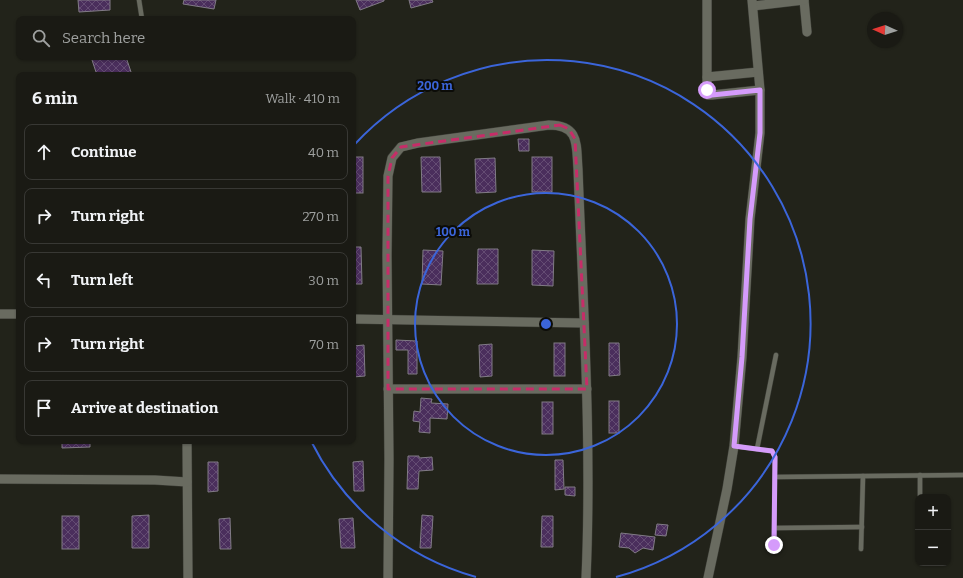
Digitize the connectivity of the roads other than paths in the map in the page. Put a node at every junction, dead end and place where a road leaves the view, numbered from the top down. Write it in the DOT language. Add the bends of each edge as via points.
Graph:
graph roads {
  1 [pos="139,0"];
  2 [pos="707,0"];
  3 [pos="804,0"];
  4 [pos="752,3"];
  5 [pos="142,16"];
  6 [pos="807,32"];
  7 [pos="758,72"];
  8 [pos="707,77"];
  9 [pos="760,90"];
  10 [pos="0,314"];
  11 [pos="16,314"];
  12 [pos="356,319"];
  13 [pos="387,319"];
  14 [pos="584,323"];
  15 [pos="776,355"];
  16 [pos="388,389"];
  17 [pos="587,389"];
  18 [pos="187,444"];
  19 [pos="734,446"];
  20 [pos="757,449"];
  21 [pos="920,475"];
  22 [pos="963,475"];
  23 [pos="863,476"];
  24 [pos="775,477"];
  25 [pos="0,479"];
  26 [pos="187,482"];
  27 [pos="920,494"];
  28 [pos="862,527"];
  29 [pos="775,528"];
  30 [pos="774,545"];
  31 [pos="861,549"];
  32 [pos="188,578"];
  33 [pos="388,578"];
  34 [pos="586,578"];
  35 [pos="708,578"];
  1 -- 5 [label="lane"];
  2 -- 8 [label="street"];
  3 -- 4 [label="street"];
  3 -- 6 [label="street"];
  4 -- 7 [label="street"];
  7 -- 8 [label="street"];
  7 -- 9 [label="street"];
  8 -- 9 [label="street" via="708,94 712,95"];
  9 -- 19 [label="street" via="760,133 750,219"];
  10 -- 11 [label="street"];
  12 -- 13 [label="street"];
  13 -- 14 [label="street"];
  13 -- 14 [label="street" via="388,176 392,158 401,147 476,134 560,125 569,129 575,139"];
  13 -- 16 [label="street"];
  14 -- 17 [label="street"];
  15 -- 20 [label="lane"];
  16 -- 17 [label="street"];
  16 -- 33 [label="street"];
  17 -- 34 [label="street" via="589,517"];
  18 -- 26 [label="street"];
  19 -- 20 [label="lane"];
  19 -- 35 [label="street"];
  20 -- 24 [label="lane" via="774,453"];
  21 -- 22 [label="lane"];
  21 -- 23 [label="lane"];
  21 -- 27 [label="lane"];
  23 -- 24 [label="lane"];
  23 -- 28 [label="lane"];
  24 -- 29 [label="lane"];
  25 -- 26 [label="street"];
  26 -- 32 [label="street"];
  28 -- 29 [label="lane"];
  28 -- 31 [label="lane"];
  29 -- 30 [label="lane"];
}
